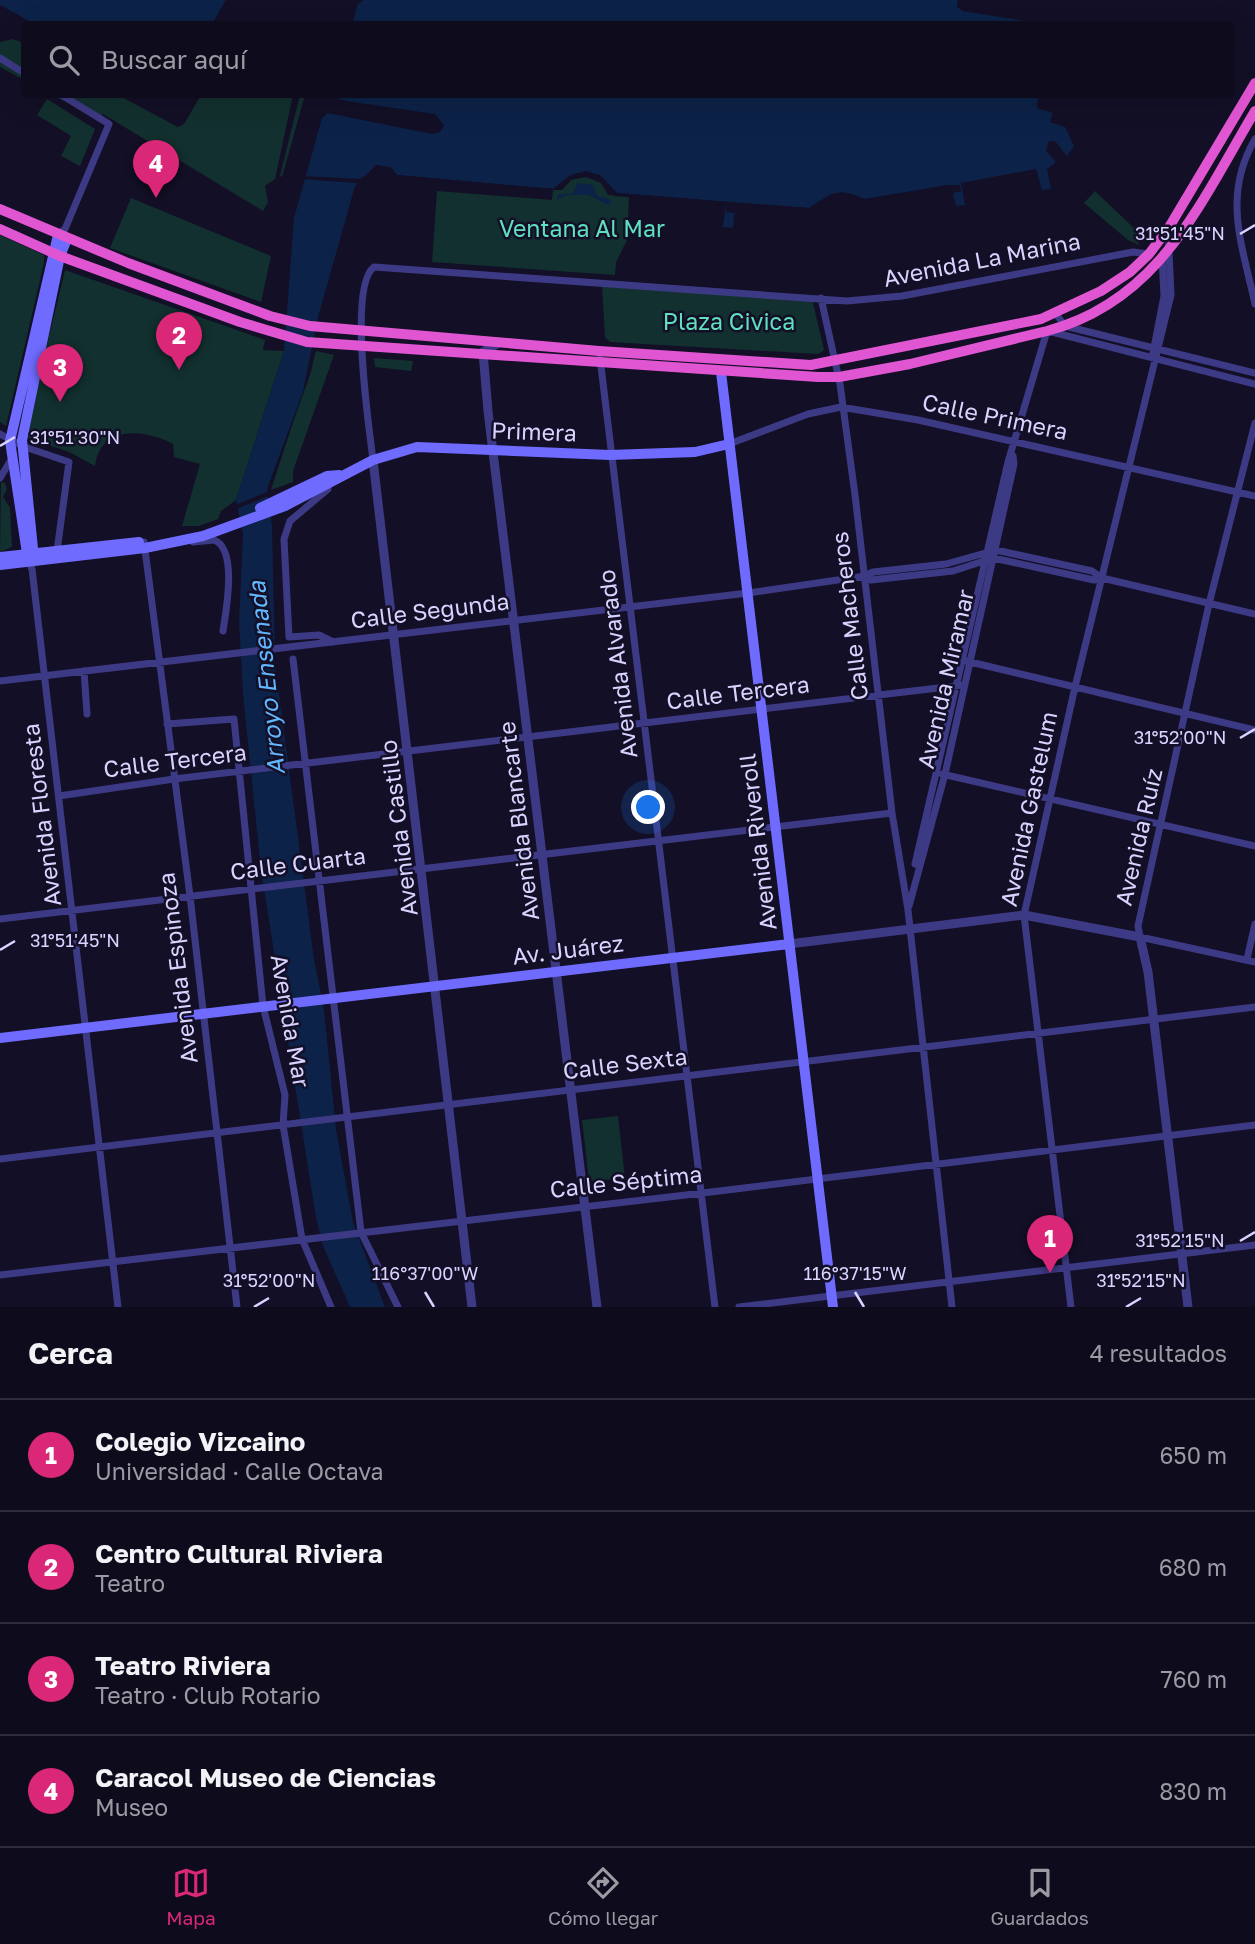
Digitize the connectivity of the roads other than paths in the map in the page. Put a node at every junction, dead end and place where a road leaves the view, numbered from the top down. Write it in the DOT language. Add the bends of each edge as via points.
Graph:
graph roads {
  1 [pos="0,58"];
  2 [pos="21,71"];
  3 [pos="1255,83"];
  4 [pos="67,98"];
  5 [pos="1255,111"];
  6 [pos="1255,139"];
  7 [pos="0,209"];
  8 [pos="0,229"];
  9 [pos="1168,229"];
  10 [pos="63,234"];
  11 [pos="1161,240"];
  12 [pos="56,254"];
  13 [pos="1149,254"];
  14 [pos="1166,256"];
  15 [pos="821,298"];
  16 [pos="1255,304"];
  17 [pos="1056,314"];
  18 [pos="1041,319"];
  19 [pos="1065,326"];
  20 [pos="360,331"];
  21 [pos="1047,331"];
  22 [pos="501,342"];
  23 [pos="360,345"];
  24 [pos="1157,350"];
  25 [pos="599,351"];
  26 [pos="483,356"];
  27 [pos="1155,358"];
  28 [pos="836,361"];
  29 [pos="601,364"];
  30 [pos="721,372"];
  31 [pos="1255,373"];
  32 [pos="839,377"];
  33 [pos="1255,384"];
  34 [pos="841,407"];
  35 [pos="1255,423"];
  36 [pos="0,434"];
  37 [pos="10,441"];
  38 [pos="1015,441"];
  39 [pos="729,444"];
  40 [pos="22,446"];
  41 [pos="492,451"];
  42 [pos="610,454"];
  43 [pos="11,460"];
  44 [pos="373,460"];
  45 [pos="1128,467"];
  46 [pos="0,478"];
  47 [pos="328,480"];
  48 [pos="15,482"];
  49 [pos="1237,492"];
  50 [pos="1255,496"];
  51 [pos="184,539"];
  52 [pos="144,545"];
  53 [pos="57,551"];
  54 [pos="992,553"];
  55 [pos="0,557"];
  56 [pos="31,560"];
  57 [pos="984,561"];
  58 [pos="0,565"];
  59 [pos="869,576"];
  60 [pos="1102,578"];
  61 [pos="748,593"];
  62 [pos="1209,604"];
  63 [pos="630,606"];
  64 [pos="1255,614"];
  65 [pos="514,620"];
  66 [pos="223,631"];
  67 [pos="395,635"];
  68 [pos="330,643"];
  69 [pos="293,659"];
  70 [pos="966,661"];
  71 [pos="160,662"];
  72 [pos="84,671"];
  73 [pos="45,676"];
  74 [pos="0,681"];
  75 [pos="960,686"];
  76 [pos="1075,687"];
  77 [pos="878,695"];
  78 [pos="762,709"];
  79 [pos="87,714"];
  80 [pos="1187,714"];
  81 [pos="644,723"];
  82 [pos="167,724"];
  83 [pos="1255,730"];
  84 [pos="528,737"];
  85 [pos="409,752"];
  86 [pos="301,765"];
  87 [pos="241,772"];
  88 [pos="941,774"];
  89 [pos="174,779"];
  90 [pos="59,796"];
  91 [pos="1050,797"];
  92 [pos="892,813"];
  93 [pos="777,825"];
  94 [pos="1161,825"];
  95 [pos="658,840"];
  96 [pos="1255,846"];
  97 [pos="542,853"];
  98 [pos="900,863"];
  99 [pos="918,864"];
  100 [pos="423,868"];
  101 [pos="315,882"];
  102 [pos="256,888"];
  103 [pos="190,896"];
  104 [pos="72,910"];
  105 [pos="908,910"];
  106 [pos="1024,915"];
  107 [pos="0,919"];
  108 [pos="1255,924"];
  109 [pos="909,931"];
  110 [pos="1140,937"];
  111 [pos="789,944"];
  112 [pos="673,957"];
  113 [pos="1251,961"];
  114 [pos="556,970"];
  115 [pos="436,986"];
  116 [pos="333,998"];
  117 [pos="263,1006"];
  118 [pos="1255,1007"];
  119 [pos="204,1013"];
  120 [pos="1153,1019"];
  121 [pos="85,1028"];
  122 [pos="1038,1033"];
  123 [pos="0,1038"];
  124 [pos="920,1047"];
  125 [pos="804,1062"];
  126 [pos="687,1076"];
  127 [pos="570,1090"];
  128 [pos="450,1104"];
  129 [pos="346,1117"];
  130 [pos="286,1124"];
  131 [pos="1255,1125"];
  132 [pos="217,1133"];
  133 [pos="1167,1135"];
  134 [pos="99,1147"];
  135 [pos="1053,1151"];
  136 [pos="0,1159"];
  137 [pos="935,1164"];
  138 [pos="818,1177"];
  139 [pos="703,1194"];
  140 [pos="584,1205"];
  141 [pos="462,1220"];
  142 [pos="361,1232"];
  143 [pos="302,1239"];
  144 [pos="1255,1245"];
  145 [pos="230,1248"];
  146 [pos="1181,1254"];
  147 [pos="112,1262"];
  148 [pos="1068,1268"];
  149 [pos="0,1275"];
  150 [pos="949,1282"];
  151 [pos="833,1301"];
  152 [pos="118,1307"];
  153 [pos="237,1307"];
  154 [pos="331,1307"];
  155 [pos="397,1307"];
  156 [pos="472,1307"];
  157 [pos="597,1307"];
  158 [pos="715,1307"];
  159 [pos="739,1307"];
  160 [pos="952,1307"];
  161 [pos="1071,1307"];
  162 [pos="1188,1307"];
  1 -- 2 [label="street"];
  3 -- 9 [label="highway"];
  4 -- 10 [label="street" via="109,124"];
  5 -- 14 [label="highway"];
  6 -- 16 [label="street" via="1235,193"];
  7 -- 10 [label="highway"];
  8 -- 12 [label="highway"];
  9 -- 11 [label="highway"];
  9 -- 14 [label="street"];
  10 -- 12 [label="main road"];
  10 -- 20 [label="highway" via="275,317"];
  11 -- 13 [label="highway"];
  11 -- 14 [label="street"];
  12 -- 23 [label="highway" via="271,333"];
  12 -- 37 [label="main road, Avenida Floresta"];
  12 -- 40 [label="main road, Avenida Floresta"];
  13 -- 15 [label="street, Avenida La Marina" via="1133,252 877,300"];
  13 -- 17 [label="highway" via="1101,291"];
  14 -- 19 [label="highway" via="1117,300"];
  14 -- 24 [label="street" via="1168,295"];
  15 -- 20 [label="street, Avenida La Marina" via="374,267 369,270"];
  15 -- 28 [label="street, Calle Macheros"];
  17 -- 18 [label="highway"];
  17 -- 19 [label="street"];
  18 -- 21 [label="street"];
  18 -- 28 [label="highway"];
  19 -- 21 [label="highway"];
  19 -- 24 [label="street"];
  20 -- 22 [label="highway"];
  20 -- 23 [label="street, Avenida Castillo"];
  21 -- 27 [label="street"];
  21 -- 32 [label="highway"];
  21 -- 38 [label="street, Avenida Miramar"];
  22 -- 25 [label="highway"];
  22 -- 26 [label="street" via="485,349"];
  23 -- 26 [label="highway"];
  23 -- 44 [label="street, Avenida Castillo"];
  24 -- 27 [label="street"];
  24 -- 31 [label="street"];
  25 -- 28 [label="highway" via="811,365"];
  25 -- 29 [label="street, Avenida Alvarado"];
  26 -- 29 [label="highway"];
  26 -- 41 [label="street, Avenida Blancarte"];
  27 -- 33 [label="street"];
  27 -- 45 [label="street, Avenida Gastelum"];
  28 -- 32 [label="street, Calle Macheros"];
  29 -- 30 [label="highway"];
  29 -- 42 [label="street, Avenida Alvarado"];
  30 -- 32 [label="highway"];
  30 -- 39 [label="main road, Avenida Riveroll"];
  32 -- 34 [label="street, Calle Macheros"];
  34 -- 38 [label="street, Calle Primera"];
  34 -- 39 [label="street, Calle Primera"];
  34 -- 59 [label="street, Calle Macheros"];
  35 -- 49 [label="street, Avenida Ruíz"];
  36 -- 37 [label="street"];
  37 -- 40 [label="street"];
  37 -- 43 [label="main road, Avenida Floresta"];
  38 -- 45 [label="street, Calle Primera"];
  38 -- 54 [label="street, Avenida Miramar" via="1014,464"];
  39 -- 42 [label="main road, Primera" via="695,452"];
  39 -- 61 [label="main road, Avenida Riveroll"];
  40 -- 53 [label="street" via="69,462"];
  40 -- 56 [label="main road, Avenida Floresta"];
  41 -- 42 [label="main road, Primera"];
  41 -- 44 [label="main road, Primera" via="417,447"];
  41 -- 65 [label="street, Avenida Blancarte"];
  42 -- 63 [label="street, Avenida Alvarado"];
  43 -- 46 [label="street"];
  43 -- 48 [label="main road, Avenida Floresta"];
  44 -- 47 [label="main road, Primera"];
  44 -- 67 [label="street, Avenida Castillo"];
  45 -- 49 [label="street, Calle Primera"];
  45 -- 60 [label="street, Avenida Gastelum"];
  46 -- 48 [label="street"];
  47 -- 51 [label="main road" via="284,503"];
  47 -- 68 [label="street" via="318,499 290,521 284,539 289,637 319,635"];
  48 -- 56 [label="main road, Avenida Floresta"];
  49 -- 50 [label="street, Calle Primera"];
  49 -- 62 [label="street, Avenida Ruíz"];
  51 -- 52 [label="main road"];
  51 -- 66 [label="street" via="220,542 229,590"];
  52 -- 53 [label="main road"];
  52 -- 56 [label="main road"];
  52 -- 71 [label="street, Avenida Espinoza"];
  53 -- 56 [label="main road"];
  54 -- 57 [label="street, Calle Segunda"];
  54 -- 59 [label="street, Calle Segunda"];
  54 -- 60 [label="street, Calle Segunda" via="1094,580"];
  54 -- 70 [label="street, Avenida Miramar"];
  55 -- 56 [label="main road"];
  56 -- 58 [label="main road"];
  56 -- 73 [label="street, Avenida Floresta"];
  57 -- 59 [label="street, Calle Segunda" via="953,571"];
  57 -- 70 [label="street, Avenida Miramar"];
  59 -- 61 [label="street, Calle Segunda"];
  59 -- 77 [label="street, Calle Macheros"];
  60 -- 62 [label="street, Calle Segunda"];
  60 -- 76 [label="street, Avenida Gastelum"];
  61 -- 63 [label="street, Calle Segunda"];
  61 -- 78 [label="main road, Avenida Riveroll"];
  62 -- 64 [label="street, Calle Segunda"];
  62 -- 80 [label="street, Avenida Ruíz"];
  63 -- 65 [label="street, Calle Segunda"];
  63 -- 81 [label="street, Avenida Alvarado"];
  65 -- 67 [label="street, Calle Segunda"];
  65 -- 84 [label="street, Avenida Blancarte"];
  67 -- 68 [label="street, Calle Segunda"];
  67 -- 85 [label="street, Avenida Castillo"];
  68 -- 71 [label="street, Calle Segunda"];
  69 -- 86 [label="street, Avenida Mar"];
  70 -- 75 [label="street, Avenida Miramar"];
  70 -- 76 [label="street"];
  71 -- 72 [label="street, Calle Segunda"];
  71 -- 82 [label="street, Avenida Espinoza"];
  72 -- 73 [label="street, Calle Segunda"];
  72 -- 79 [label="street"];
  73 -- 74 [label="street, Calle Segunda"];
  73 -- 90 [label="street, Avenida Floresta"];
  75 -- 77 [label="street, Calle Tercera"];
  75 -- 88 [label="street, Avenida Miramar"];
  76 -- 80 [label="street"];
  76 -- 91 [label="street, Avenida Gastelum"];
  77 -- 78 [label="street, Calle Tercera"];
  77 -- 92 [label="street, Calle Macheros"];
  78 -- 81 [label="street, Calle Tercera"];
  78 -- 93 [label="main road, Avenida Riveroll"];
  80 -- 83 [label="street"];
  80 -- 94 [label="street, Avenida Ruíz"];
  81 -- 84 [label="street, Calle Tercera"];
  81 -- 95 [label="street, Avenida Alvarado"];
  82 -- 87 [label="street, Avenida Mar" via="233,717"];
  82 -- 89 [label="street, Avenida Espinoza"];
  84 -- 85 [label="street, Calle Tercera"];
  84 -- 97 [label="street, Avenida Blancarte"];
  85 -- 86 [label="street, Calle Tercera"];
  85 -- 100 [label="street, Avenida Castillo"];
  86 -- 87 [label="street, Calle Tercera"];
  86 -- 101 [label="street, Avenida Mar"];
  87 -- 89 [label="street, Calle Tercera"];
  87 -- 102 [label="street, Avenida Mar"];
  88 -- 91 [label="street"];
  88 -- 99 [label="street, Avenida Miramar"];
  89 -- 90 [label="street, Calle Tercera"];
  89 -- 103 [label="street, Avenida Espinoza"];
  90 -- 104 [label="street, Avenida Floresta"];
  91 -- 94 [label="street"];
  91 -- 106 [label="street, Avenida Gastelum"];
  92 -- 93 [label="street, Calle Cuarta"];
  92 -- 98 [label="street, Calle Macheros"];
  93 -- 95 [label="street, Calle Cuarta"];
  93 -- 111 [label="main road, Avenida Riveroll"];
  94 -- 96 [label="street"];
  94 -- 110 [label="street, Avenida Ruíz" via="1139,922"];
  95 -- 97 [label="street, Calle Cuarta"];
  95 -- 112 [label="street, Avenida Alvarado"];
  97 -- 100 [label="street, Calle Cuarta"];
  97 -- 114 [label="street, Avenida Blancarte"];
  98 -- 99 [label="street"];
  98 -- 105 [label="street, Calle Macheros"];
  99 -- 105 [label="street, Avenida Miramar"];
  100 -- 101 [label="street, Calle Cuarta"];
  100 -- 115 [label="street, Avenida Castillo"];
  101 -- 102 [label="street, Calle Cuarta"];
  101 -- 116 [label="street, Avenida Mar"];
  102 -- 103 [label="street, Calle Cuarta"];
  102 -- 117 [label="street, Avenida Mar"];
  103 -- 104 [label="street, Calle Cuarta"];
  103 -- 119 [label="street, Avenida Espinoza"];
  104 -- 107 [label="street, Calle Cuarta"];
  104 -- 121 [label="street, Avenida Floresta"];
  105 -- 109 [label="street, Calle Macheros"];
  106 -- 109 [label="street, Av. Juárez"];
  106 -- 110 [label="street, Av. Juárez"];
  106 -- 122 [label="street, Avenida Gastelum"];
  108 -- 113 [label="street"];
  109 -- 111 [label="street, Av. Juárez"];
  109 -- 124 [label="street"];
  110 -- 113 [label="street"];
  110 -- 120 [label="street, Avenida Ruíz"];
  111 -- 112 [label="main road, Av. Juárez"];
  111 -- 125 [label="main road, Avenida Riveroll"];
  112 -- 114 [label="main road, Av. Juárez"];
  112 -- 126 [label="street, Avenida Alvarado"];
  114 -- 115 [label="main road, Av. Juárez"];
  114 -- 127 [label="street, Avenida Blancarte"];
  115 -- 116 [label="main road, Av. Juárez"];
  115 -- 128 [label="street, Avenida Castillo"];
  116 -- 117 [label="main road, Av. Juárez"];
  116 -- 129 [label="street, Avenida Mar"];
  117 -- 119 [label="main road, Av. Juárez"];
  117 -- 130 [label="street, Avenida Mar" via="285,1095"];
  118 -- 120 [label="street, Calle Sexta"];
  119 -- 121 [label="main road, Av. Juárez"];
  119 -- 132 [label="street, Avenida Espinoza"];
  120 -- 122 [label="street, Calle Sexta"];
  120 -- 133 [label="street, Avenida Ruíz"];
  121 -- 123 [label="main road, Av. Juárez"];
  121 -- 134 [label="street, Avenida Floresta"];
  122 -- 124 [label="street, Calle Sexta"];
  122 -- 135 [label="street, Avenida Gastelum"];
  124 -- 125 [label="street, Calle Sexta"];
  124 -- 137 [label="street"];
  125 -- 126 [label="street, Calle Sexta"];
  125 -- 138 [label="main road, Avenida Riveroll"];
  126 -- 127 [label="street, Calle Sexta"];
  126 -- 139 [label="street, Avenida Alvarado"];
  127 -- 128 [label="street, Calle Sexta"];
  127 -- 140 [label="street, Avenida Blancarte"];
  128 -- 129 [label="street, Calle Sexta"];
  128 -- 141 [label="street, Avenida Castillo"];
  129 -- 130 [label="street, Calle Sexta"];
  129 -- 142 [label="street, Avenida Mar"];
  130 -- 132 [label="street, Calle Sexta"];
  130 -- 143 [label="street, Avenida Mar"];
  131 -- 133 [label="street, Calle Séptima"];
  132 -- 134 [label="street, Calle Sexta"];
  132 -- 145 [label="street, Avenida Espinoza"];
  133 -- 135 [label="street, Calle Séptima"];
  133 -- 146 [label="street, Avenida Ruíz"];
  134 -- 136 [label="street, Calle Sexta"];
  134 -- 147 [label="street, Avenida Floresta"];
  135 -- 137 [label="street, Calle Séptima"];
  135 -- 148 [label="street, Avenida Gastelum"];
  137 -- 138 [label="street, Calle Séptima"];
  137 -- 150 [label="street"];
  138 -- 139 [label="street, Calle Séptima"];
  138 -- 151 [label="main road, Avenida Riveroll"];
  139 -- 140 [label="street, Calle Séptima"];
  139 -- 158 [label="street, Avenida Alvarado"];
  140 -- 141 [label="street, Calle Séptima"];
  140 -- 157 [label="street, Avenida Blancarte"];
  141 -- 142 [label="street, Calle Séptima"];
  141 -- 156 [label="street, Avenida Castillo"];
  142 -- 143 [label="street, Calle Séptima"];
  142 -- 155 [label="street, Avenida Mar"];
  143 -- 145 [label="street, Calle Séptima"];
  143 -- 154 [label="street, Avenida Mar"];
  144 -- 146 [label="street"];
  145 -- 147 [label="street, Calle Séptima"];
  145 -- 153 [label="street, Avenida Espinoza"];
  146 -- 148 [label="street"];
  146 -- 162 [label="street, Avenida Ruíz"];
  147 -- 149 [label="street, Calle Séptima"];
  147 -- 152 [label="street, Avenida Floresta"];
  148 -- 150 [label="street"];
  148 -- 161 [label="street, Avenida Gastelum"];
  150 -- 151 [label="street"];
  150 -- 160 [label="street"];
  151 -- 159 [label="street"];
}
